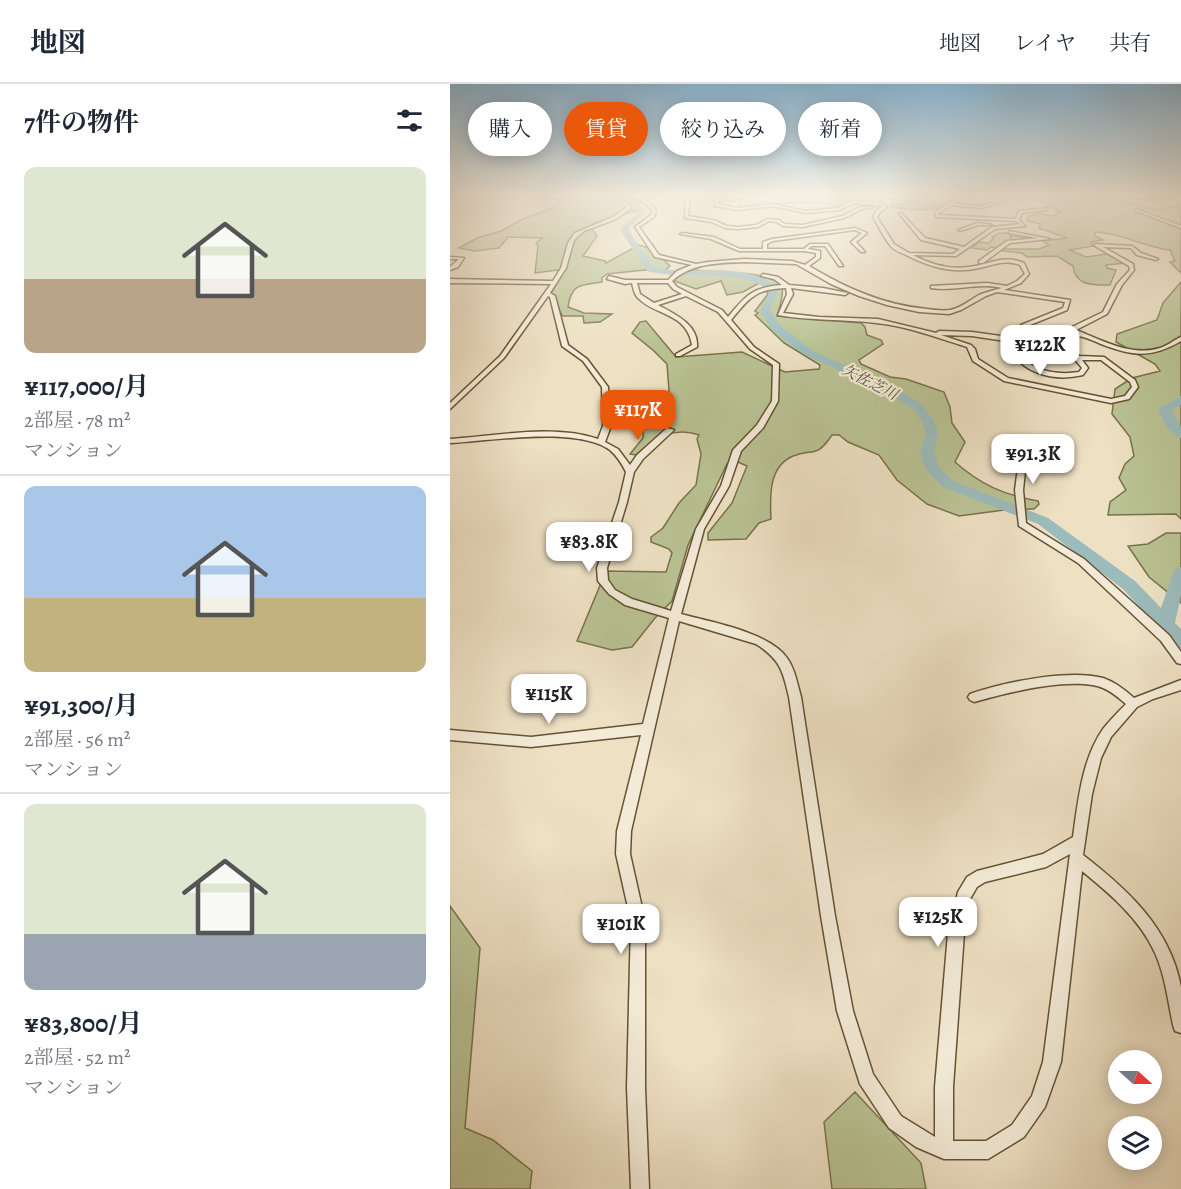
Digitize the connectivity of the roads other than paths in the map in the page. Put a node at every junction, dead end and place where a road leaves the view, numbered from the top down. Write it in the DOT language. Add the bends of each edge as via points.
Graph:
graph roads {
  1 [pos="570,246"];
  2 [pos="650,246"];
  3 [pos="729,246"];
  4 [pos="765,246"];
  5 [pos="809,246"];
  6 [pos="826,246"];
  7 [pos="857,246"];
  8 [pos="892,246"];
  9 [pos="954,246"];
  10 [pos="968,246"];
  11 [pos="1004,246"];
  12 [pos="1098,246"];
  13 [pos="1107,246"];
  14 [pos="964,248"];
  15 [pos="765,250"];
  16 [pos="804,250"];
  17 [pos="863,251"];
  18 [pos="907,254"];
  19 [pos="450,258"];
  20 [pos="1156,259"];
  21 [pos="698,265"];
  22 [pos="841,265"];
  23 [pos="806,266"];
  24 [pos="974,268"];
  25 [pos="450,269"];
  26 [pos="763,275"];
  27 [pos="609,278"];
  28 [pos="671,279"];
  29 [pos="450,281"];
  30 [pos="553,282"];
  31 [pos="634,282"];
  32 [pos="784,287"];
  33 [pos="933,287"];
  34 [pos="1006,287"];
  35 [pos="996,291"];
  36 [pos="854,293"];
  37 [pos="546,294"];
  38 [pos="687,294"];
  39 [pos="652,305"];
  40 [pos="729,319"];
  41 [pos="926,332"];
  42 [pos="1074,332"];
  43 [pos="1181,339"];
  44 [pos="1009,343"];
  45 [pos="678,355"];
  46 [pos="1078,358"];
  47 [pos="450,407"];
  48 [pos="670,430"];
  49 [pos="450,441"];
  50 [pos="601,442"];
  51 [pos="1022,462"];
  52 [pos="630,472"];
  53 [pos="675,615"];
  54 [pos="1181,660"];
  55 [pos="1181,685"];
  56 [pos="974,698"];
  57 [pos="1133,704"];
  58 [pos="648,729"];
  59 [pos="450,735"];
  60 [pos="1077,849"];
  61 [pos="1181,1025"];
  62 [pos="944,1150"];
  63 [pos="640,1189"];
  1 -- 30 [label="street" via="566,265"];
  2 -- 21 [label="street" via="657,256"];
  3 -- 15 [label="street" via="739,250"];
  4 -- 15 [label="street"];
  5 -- 16 [label="street"];
  6 -- 22 [label="street"];
  7 -- 17 [label="street"];
  8 -- 18 [label="street"];
  9 -- 14 [label="street"];
  10 -- 14 [label="street"];
  11 -- 24 [label="street"];
  12 -- 42 [label="street" via="1131,265 1132,270 1120,284 1106,313"];
  13 -- 20 [label="street" via="1132,247 1139,254"];
  14 -- 18 [label="street" via="947,256"];
  15 -- 16 [label="street"];
  16 -- 23 [label="street" via="820,254"];
  18 -- 24 [label="street" via="939,268"];
  19 -- 25 [label="street" via="462,258"];
  21 -- 23 [label="street" via="792,262"];
  21 -- 28 [label="street" via="678,271"];
  23 -- 36 [label="street"];
  24 -- 34 [label="street" via="1003,260 1022,264 1027,270 1024,279"];
  26 -- 32 [label="street" via="776,278"];
  27 -- 31 [label="street"];
  28 -- 31 [label="street"];
  28 -- 38 [label="street" via="675,288"];
  29 -- 30 [label="street"];
  30 -- 37 [label="street"];
  31 -- 39 [label="street" via="638,296"];
  32 -- 36 [label="street"];
  32 -- 40 [label="street" via="753,293"];
  32 -- 41 [label="street" via="790,294 780,315 878,321"];
  33 -- 34 [label="street" via="957,289 984,283"];
  34 -- 35 [label="street"];
  35 -- 36 [label="street" via="949,312 883,303"];
  35 -- 44 [label="street" via="1068,301 1065,309 1029,322"];
  37 -- 47 [label="street" via="502,357"];
  37 -- 50 [label="street" via="552,296 565,346 585,360 605,387 607,426"];
  38 -- 39 [label="street"];
  38 -- 40 [label="street"];
  39 -- 45 [label="street" via="681,320 691,332 695,346"];
  40 -- 53 [label="street" via="752,348 776,364 775,401 760,426 737,450 725,486 700,529"];
  41 -- 44 [label="street" via="972,334"];
  41 -- 46 [label="street" via="969,346 978,363 1013,383 1111,401 1126,398 1135,387 1102,357"];
  42 -- 43 [label="street" via="1138,352 1161,350"];
  42 -- 44 [label="street" via="1047,330 1029,340"];
  42 -- 46 [label="street" via="1062,336 1062,340"];
  44 -- 46 [label="street" via="1022,364 1044,372 1081,374 1085,368"];
  48 -- 52 [label="street" via="639,457"];
  49 -- 50 [label="street" via="564,436"];
  50 -- 52 [label="street" via="623,458"];
  51 -- 54 [label="street" via="1022,524 1081,561 1165,638"];
  52 -- 53 [label="street" via="602,568 603,581 629,602"];
  53 -- 58 [label="street"];
  53 -- 62 [label="street" via="760,641 777,651 789,669 845,1011 866,1078 895,1122 922,1141"];
  55 -- 57 [label="street"];
  56 -- 57 [label="street" via="1048,683 1090,681 1103,683"];
  57 -- 60 [label="street" via="1107,733 1095,758"];
  58 -- 59 [label="street" via="531,742"];
  58 -- 63 [label="street" via="624,831 623,855 638,921 636,1088"];
  60 -- 61 [label="street" via="1150,930 1161,949"];
  60 -- 62 [label="street" via="1052,1062 1039,1101 1018,1131 988,1150"];
  60 -- 62 [label="street" via="982,876 972,882 963,897 956,933 944,1088"];
}
